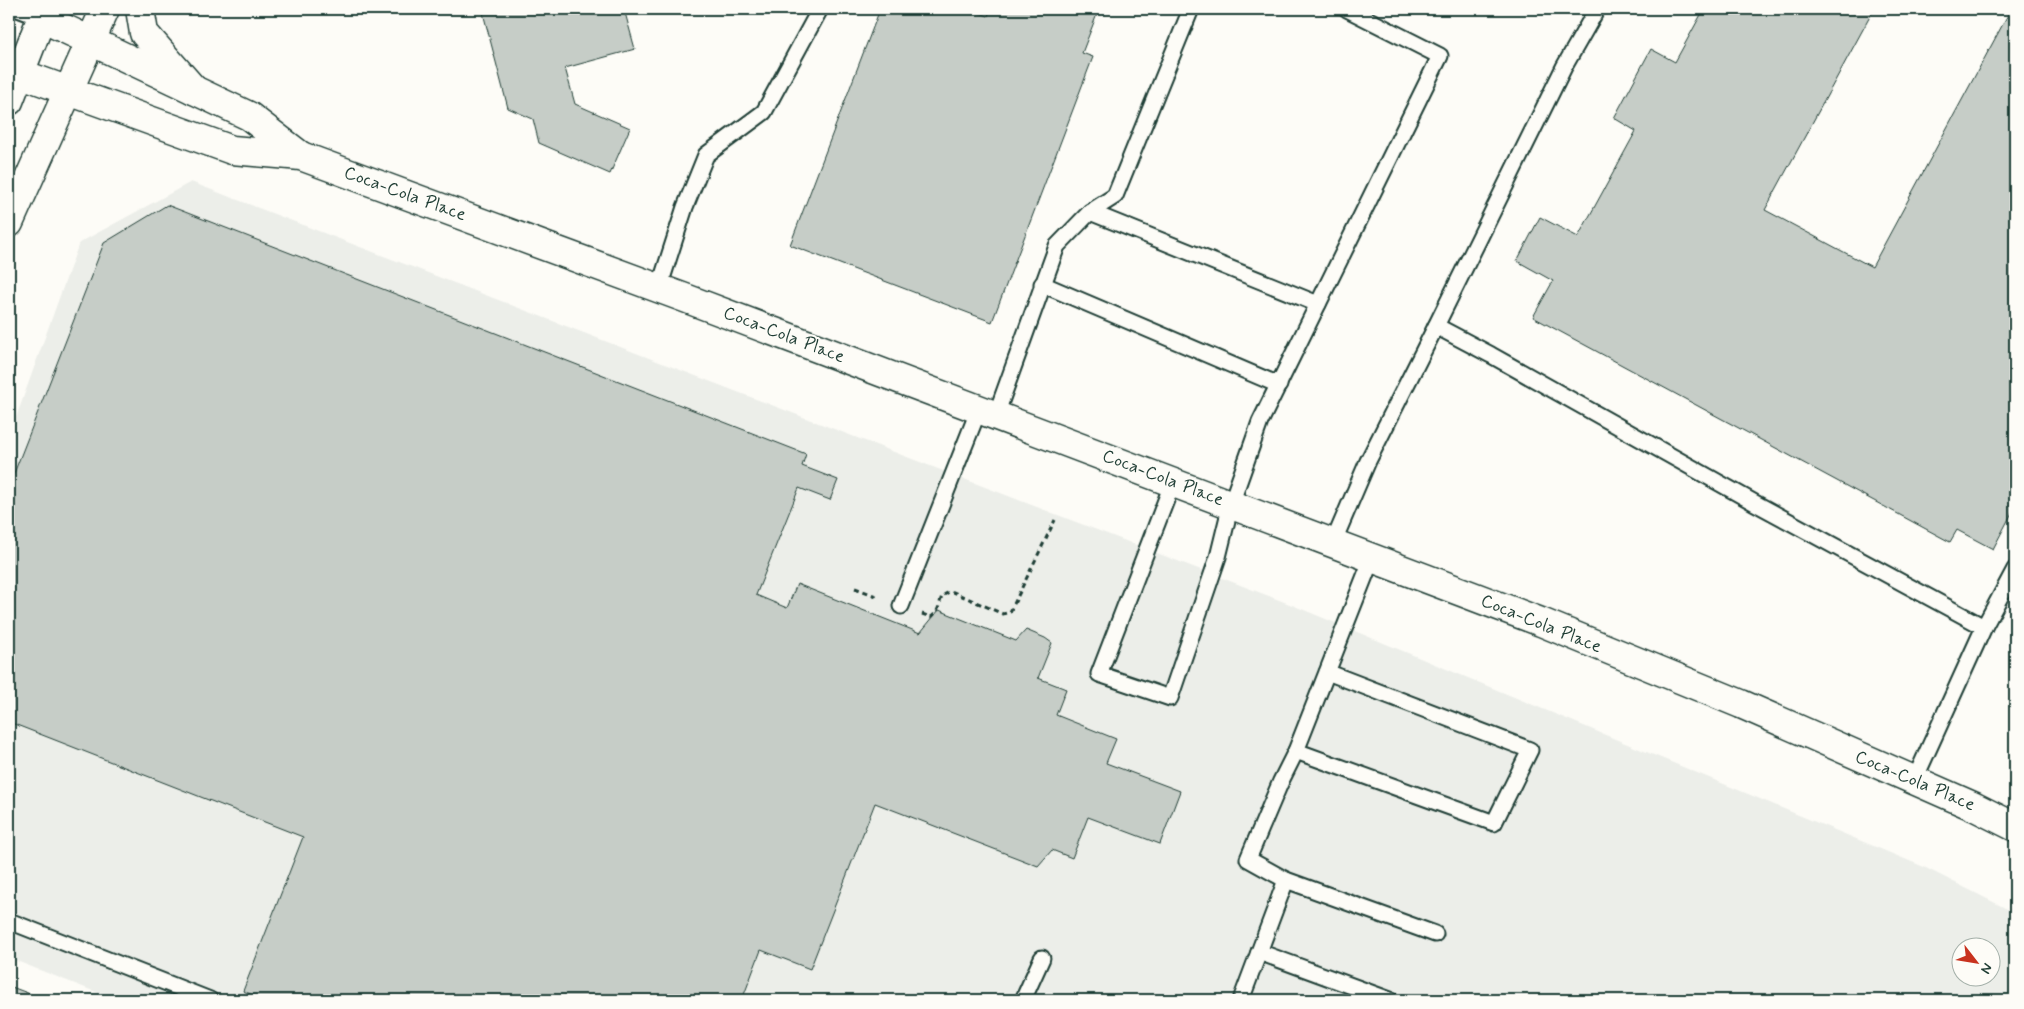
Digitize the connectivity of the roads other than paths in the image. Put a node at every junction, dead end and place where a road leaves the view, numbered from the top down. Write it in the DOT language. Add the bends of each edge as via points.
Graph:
graph roads {
  1 [pos="105,9"];
  2 [pos="140,9"];
  3 [pos="820,9"];
  4 [pos="1191,9"];
  5 [pos="1347,9"];
  6 [pos="1596,9"];
  7 [pos="35,12"];
  8 [pos="92,40"];
  9 [pos="19,73"];
  10 [pos="194,90"];
  11 [pos="69,91"];
  12 [pos="9,101"];
  13 [pos="300,156"];
  14 [pos="1090,212"];
  15 [pos="9,223"];
  16 [pos="1042,284"];
  17 [pos="659,288"];
  18 [pos="1318,304"];
  19 [pos="1436,326"];
  20 [pos="1279,384"];
  21 [pos="988,412"];
  22 [pos="1173,482"];
  23 [pos="1231,504"];
  24 [pos="1333,543"];
  25 [pos="1372,558"];
  26 [pos="2015,569"];
  27 [pos="901,606"];
  28 [pos="1984,627"];
  29 [pos="1327,672"];
  30 [pos="1296,751"];
  31 [pos="1914,781"];
  32 [pos="2015,827"];
  33 [pos="1286,880"];
  34 [pos="9,921"];
  35 [pos="1435,934"];
  36 [pos="1259,952"];
  37 [pos="1042,958"];
  38 [pos="210,1000"];
  39 [pos="1023,1000"];
  40 [pos="1241,1000"];
  41 [pos="1390,1000"];
  1 -- 8 [label="street"];
  2 -- 10 [label="street" via="144,33"];
  3 -- 17 [label="lane" via="764,112 706,155"];
  4 -- 14 [label="lane" via="1115,196"];
  5 -- 18 [label="lane" via="1440,56"];
  6 -- 19 [label="lane"];
  7 -- 8 [label="street, Coca-Cola Place"];
  7 -- 9 [label="street"];
  8 -- 10 [label="street, Coca-Cola Place"];
  8 -- 11 [label="street"];
  9 -- 11 [label="street, Coca-Cola Place"];
  9 -- 12 [label="street"];
  10 -- 13 [label="street, Coca-Cola Place" via="249,116"];
  11 -- 13 [label="street, Coca-Cola Place" via="232,150"];
  11 -- 15 [label="street"];
  13 -- 17 [label="street, Coca-Cola Place"];
  14 -- 16 [label="lane" via="1057,246"];
  14 -- 18 [label="lane"];
  16 -- 20 [label="lane"];
  16 -- 21 [label="lane"];
  17 -- 21 [label="street, Coca-Cola Place"];
  18 -- 20 [label="lane"];
  19 -- 24 [label="lane" via="1368,461"];
  19 -- 28 [label="lane"];
  20 -- 23 [label="lane" via="1260,422"];
  21 -- 22 [label="street, Coca-Cola Place"];
  21 -- 27 [label="lane"];
  22 -- 23 [label="street, Coca-Cola Place"];
  22 -- 23 [label="lane" via="1099,674 1170,698 1218,557"];
  23 -- 24 [label="street, Coca-Cola Place"];
  24 -- 25 [label="street, Coca-Cola Place"];
  25 -- 29 [label="lane"];
  25 -- 31 [label="street, Coca-Cola Place" via="1541,622"];
  26 -- 28 [label="lane"];
  28 -- 31 [label="lane"];
  29 -- 30 [label="lane"];
  29 -- 30 [label="lane" via="1530,750 1494,823"];
  30 -- 33 [label="lane" via="1248,859"];
  31 -- 32 [label="street, Coca-Cola Place"];
  33 -- 35 [label="lane"];
  33 -- 36 [label="lane"];
  34 -- 38 [label="lane"];
  36 -- 40 [label="lane"];
  36 -- 41 [label="lane"];
  37 -- 39 [label="lane"];
}
